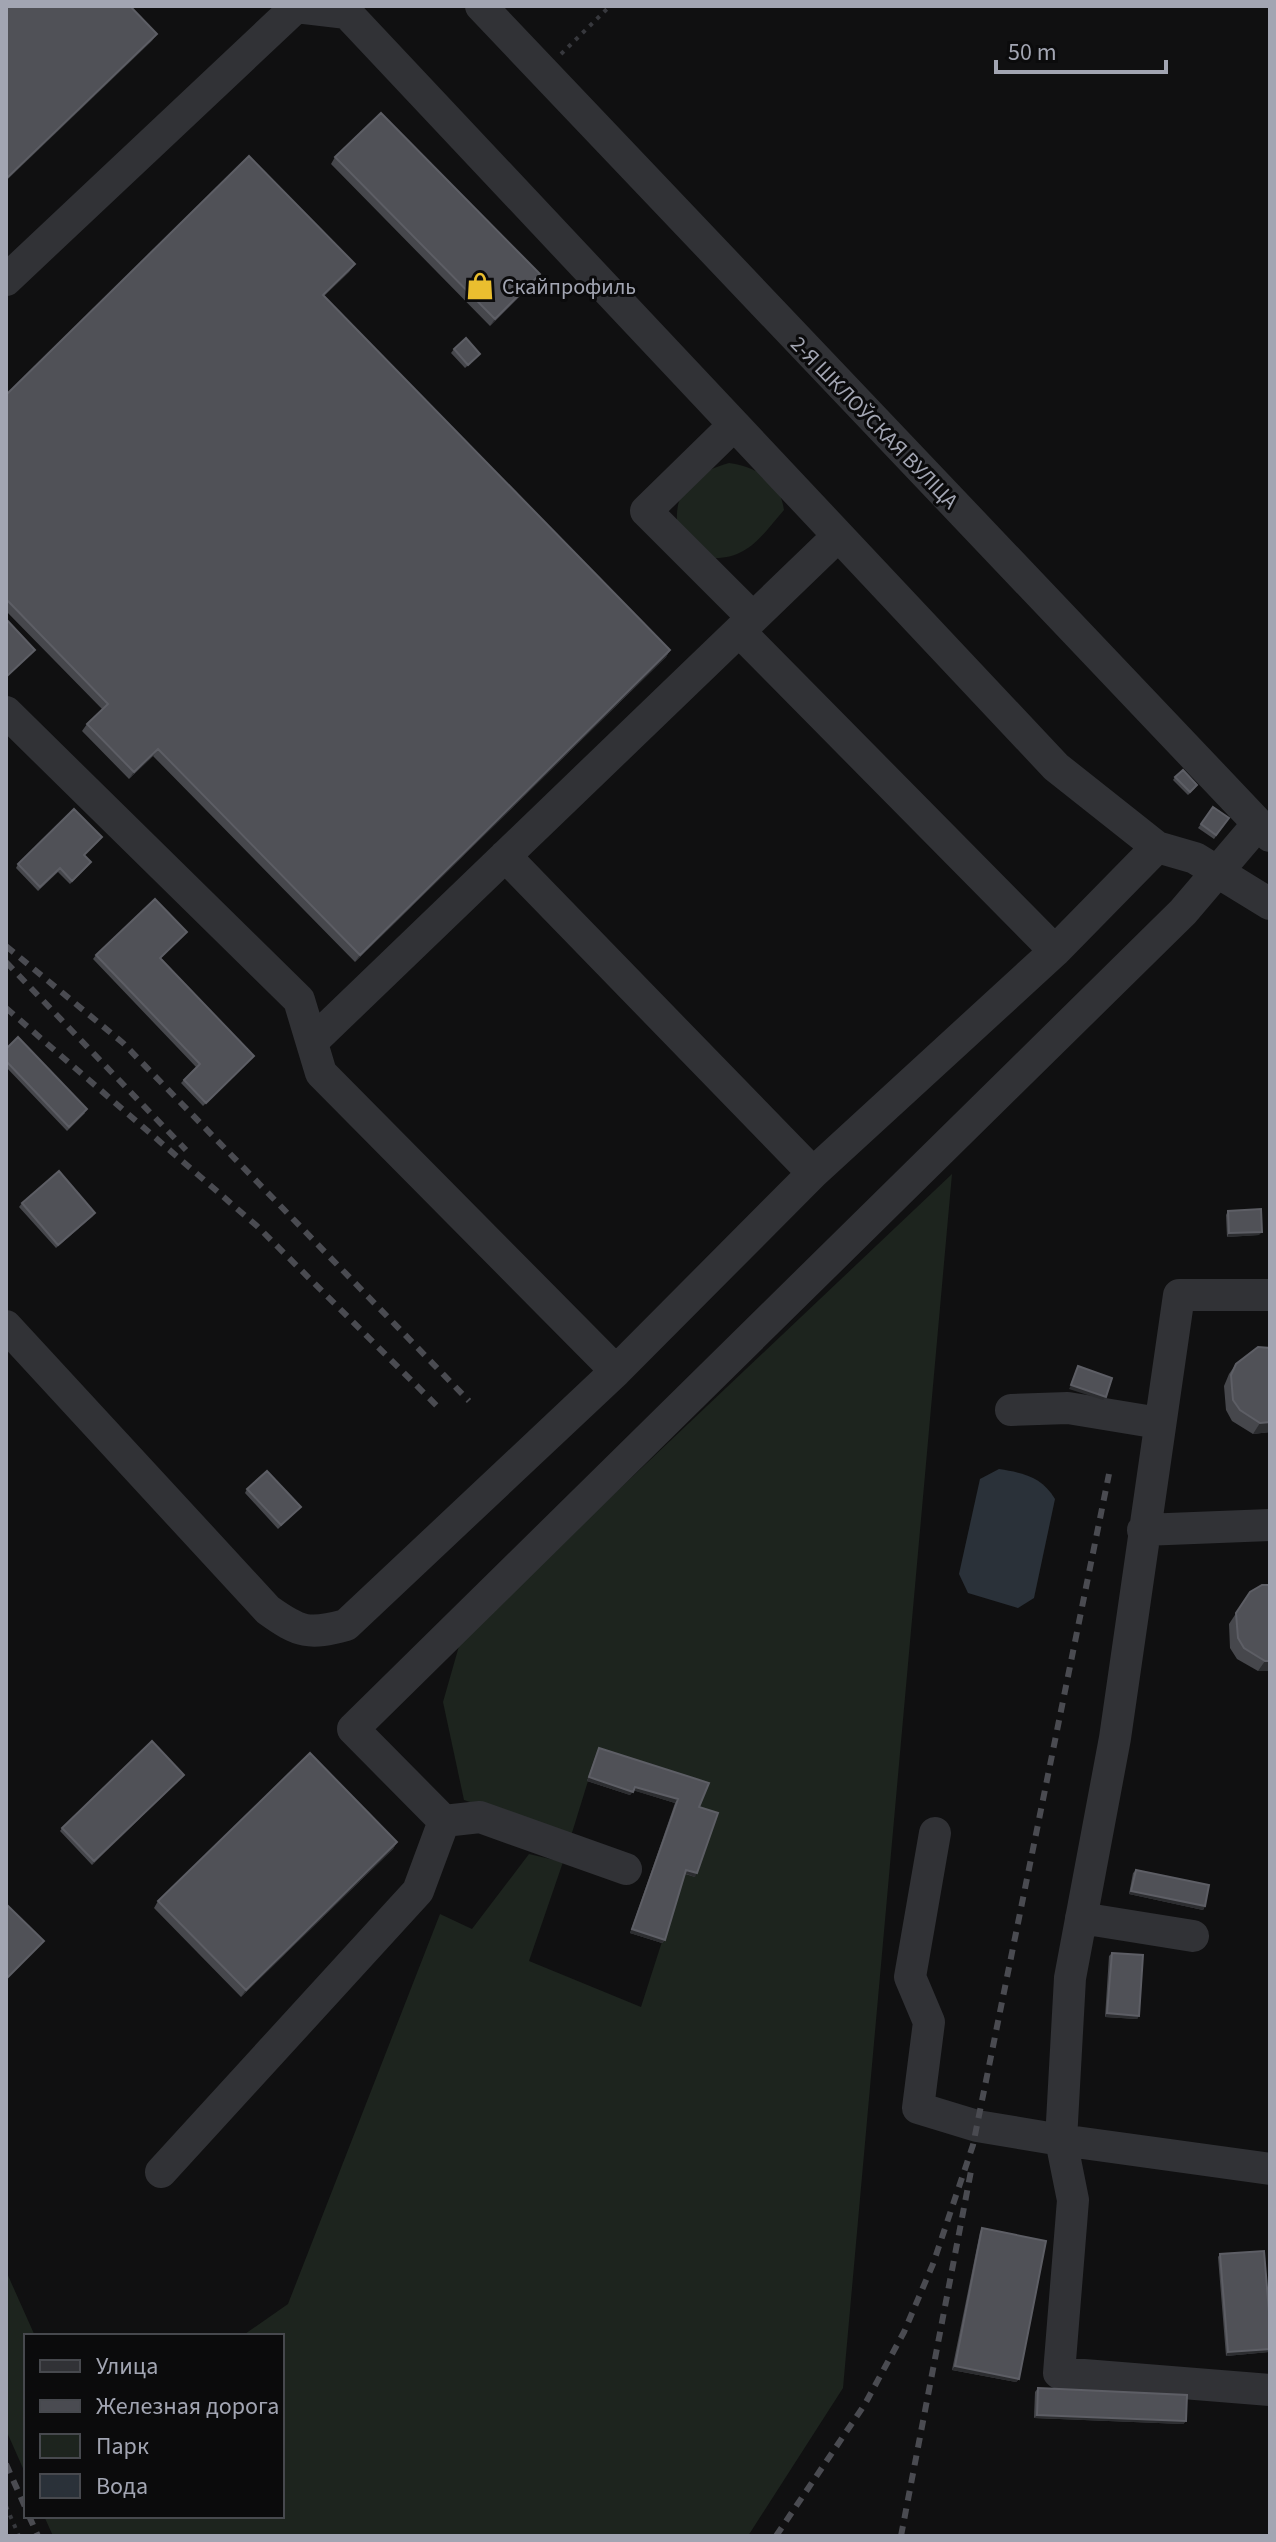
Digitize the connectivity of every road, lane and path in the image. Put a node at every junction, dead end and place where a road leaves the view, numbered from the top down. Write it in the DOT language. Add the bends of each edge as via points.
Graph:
graph roads {
  1 [pos="481,6"];
  2 [pos="610,6"];
  3 [pos="542,73"];
  4 [pos="6,280"];
  5 [pos="734,425"];
  6 [pos="838,536"];
  7 [pos="746,624"];
  8 [pos="6,712"];
  9 [pos="1264,830"];
  10 [pos="1157,847"];
  11 [pos="505,856"];
  12 [pos="1220,872"];
  13 [pos="1270,904"];
  14 [pos="1055,951"];
  15 [pos="312,1042"];
  16 [pos="813,1173"];
  17 [pos="1270,1295"];
  18 [pos="6,1326"];
  19 [pos="616,1371"];
  20 [pos="1011,1410"];
  21 [pos="1159,1423"];
  22 [pos="1270,1525"];
  23 [pos="1143,1530"];
  24 [pos="444,1821"];
  25 [pos="935,1833"];
  26 [pos="626,1869"];
  27 [pos="1081,1918"];
  28 [pos="1193,1936"];
  29 [pos="1061,2140"];
  30 [pos="1270,2169"];
  31 [pos="161,2172"];
  32 [pos="1270,2390"];
  33 [pos="6,2506"];
  34 [pos="19,2536"];
  1 -- 3 [label="street, 2-Я ШКЛОЎСКАЯ ВУЛІЦА"];
  2 -- 3 [label="path"];
  3 -- 9 [label="street, 2-Я ШКЛОЎСКАЯ ВУЛІЦА"];
  4 -- 5 [label="street" via="296,7 347,13"];
  5 -- 6 [label="street"];
  5 -- 7 [label="street" via="646,511"];
  6 -- 7 [label="street"];
  6 -- 10 [label="street" via="1056,767"];
  7 -- 11 [label="street"];
  7 -- 14 [label="street"];
  8 -- 15 [label="street" via="299,1000"];
  9 -- 12 [label="street"];
  10 -- 12 [label="street"];
  10 -- 14 [label="street"];
  11 -- 15 [label="street"];
  11 -- 16 [label="street"];
  12 -- 13 [label="street"];
  12 -- 24 [label="street" via="353,1729"];
  14 -- 16 [label="street"];
  15 -- 19 [label="street" via="321,1073"];
  16 -- 19 [label="street"];
  17 -- 21 [label="street" via="1179,1295"];
  18 -- 19 [label="street" via="268,1610 291,1627 315,1634 346,1625"];
  20 -- 21 [label="street" via="1068,1408"];
  21 -- 23 [label="street"];
  22 -- 23 [label="street"];
  23 -- 27 [label="street" via="1115,1738"];
  24 -- 26 [label="street" via="480,1817"];
  24 -- 31 [label="street" via="418,1891"];
  25 -- 29 [label="street" via="910,1977 929,2022 918,2108 977,2126"];
  27 -- 28 [label="street"];
  27 -- 29 [label="street" via="1070,1978"];
  29 -- 30 [label="street"];
  29 -- 32 [label="street" via="1073,2200 1059,2373"];
  33 -- 34 [label="path"];
}
